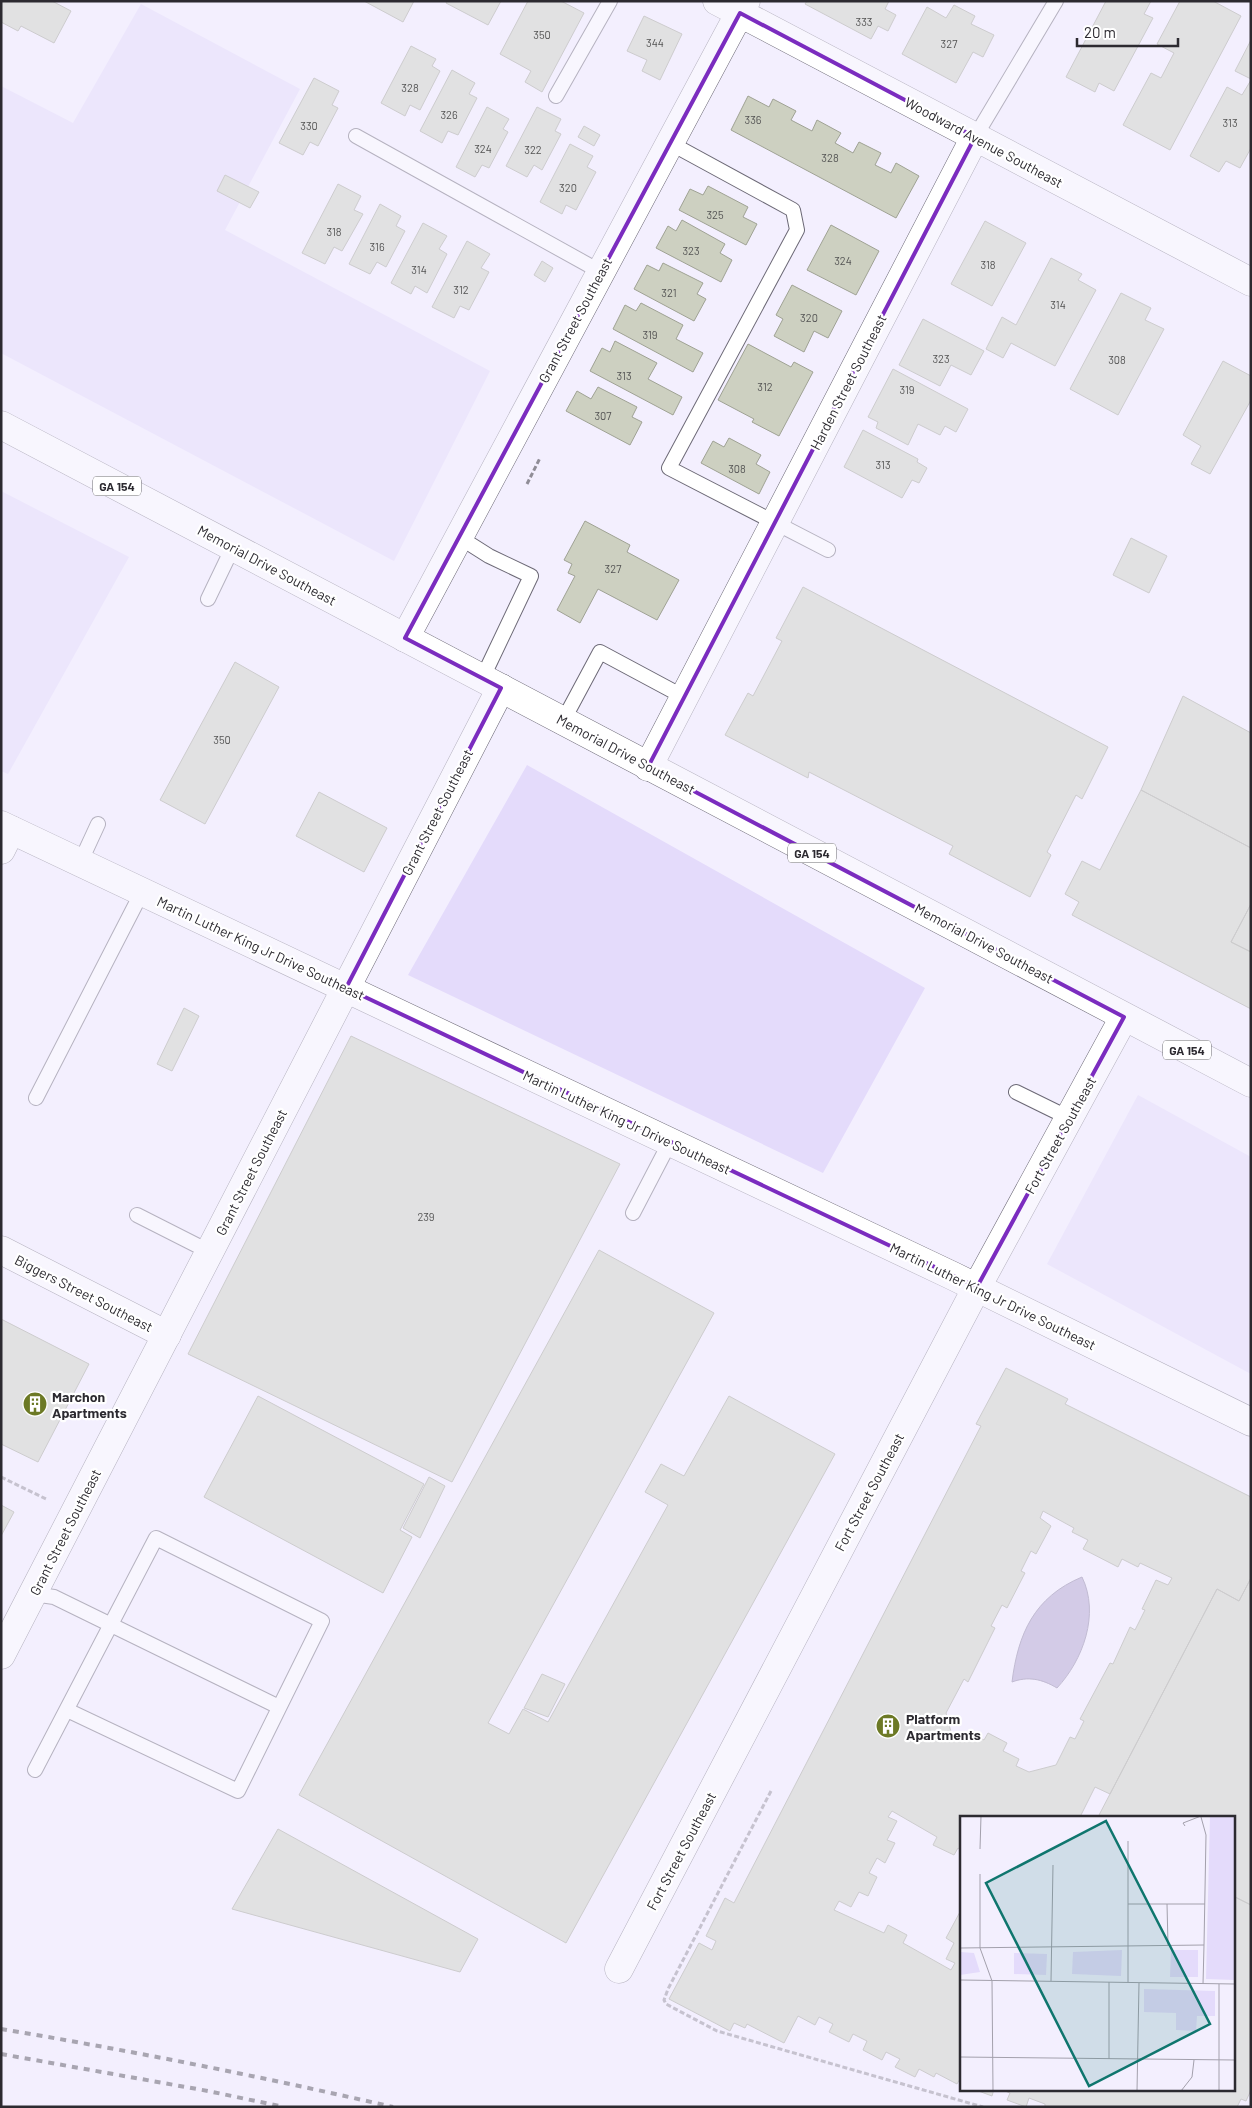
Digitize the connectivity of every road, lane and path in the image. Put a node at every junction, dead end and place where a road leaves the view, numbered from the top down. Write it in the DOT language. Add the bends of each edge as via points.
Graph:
graph roads {
  1 [pos="610,1"];
  2 [pos="1056,1"];
  3 [pos="734,5"];
  4 [pos="556,96"];
  5 [pos="356,136"];
  6 [pos="976,137"];
  7 [pos="670,143"];
  8 [pos="601,272"];
  9 [pos="1251,282"];
  10 [pos="1,425"];
  11 [pos="776,522"];
  12 [pos="459,537"];
  13 [pos="232,547"];
  14 [pos="828,550"];
  15 [pos="208,599"];
  16 [pos="405,638"];
  17 [pos="491,683"];
  18 [pos="684,698"];
  19 [pos="564,722"];
  20 [pos="648,767"];
  21 [pos="98,824"];
  22 [pos="4,835"];
  23 [pos="80,863"];
  24 [pos="142,892"];
  25 [pos="346,988"];
  26 [pos="1124,1017"];
  27 [pos="1251,1083"];
  28 [pos="1016,1092"];
  29 [pos="36,1098"];
  30 [pos="1068,1118"];
  31 [pos="670,1142"];
  32 [pos="634,1213"];
  33 [pos="138,1215"];
  34 [pos="1,1250"];
  35 [pos="210,1252"];
  36 [pos="976,1287"];
  37 [pos="166,1335"];
  38 [pos="1251,1422"];
  39 [pos="1,1477"];
  40 [pos="46,1500"];
  41 [pos="33,1594"];
  42 [pos="110,1626"];
  43 [pos="1,1656"];
  44 [pos="279,1707"];
  45 [pos="66,1710"];
  46 [pos="35,1770"];
  47 [pos="772,1791"];
  48 [pos="619,1969"];
  49 [pos="983,2107"];
  1 -- 4 [label="lane"];
  2 -- 6 [label="lane, Harden Street Southeast"];
  3 -- 6 [label="street, Woodward Avenue Southeast"];
  3 -- 7 [label="street, Grant Street Southeast"];
  5 -- 8 [label="lane"];
  6 -- 9 [label="street, Woodward Avenue Southeast"];
  6 -- 11 [label="street, Harden Street Southeast"];
  7 -- 8 [label="street, Grant Street Southeast"];
  7 -- 11 [label="lane" via="793,210 797,230 669,468"];
  8 -- 12 [label="street, Grant Street Southeast"];
  10 -- 13 [label="street, Memorial Drive Southeast / GA 154"];
  11 -- 14 [label="lane"];
  11 -- 18 [label="street, Harden Street Southeast"];
  12 -- 16 [label="street, Grant Street Southeast"];
  12 -- 17 [label="lane" via="531,576"];
  13 -- 15 [label="lane"];
  13 -- 16 [label="street, Memorial Drive Southeast / GA 154"];
  16 -- 17 [label="street, Memorial Drive Southeast / GA 154"];
  17 -- 19 [label="street, Memorial Drive Southeast / GA 154"];
  17 -- 25 [label="street, Grant Street Southeast"];
  18 -- 19 [label="lane" via="600,652"];
  18 -- 20 [label="street, Harden Street Southeast"];
  19 -- 20 [label="street, Memorial Drive Southeast / GA 154"];
  20 -- 26 [label="street, Memorial Drive Southeast / GA 154"];
  21 -- 23 [label="lane"];
  22 -- 23 [label="street, Martin Luther King Jr Drive Southeast"];
  23 -- 24 [label="street, Martin Luther King Jr Drive Southeast"];
  24 -- 25 [label="street, Martin Luther King Jr Drive Southeast"];
  24 -- 29 [label="lane"];
  25 -- 31 [label="street, Martin Luther King Jr Drive Southeast"];
  25 -- 35 [label="street, Grant Street Southeast"];
  26 -- 27 [label="street, Memorial Drive Southeast / GA 154"];
  26 -- 30 [label="street, Fort Street Southeast"];
  28 -- 30 [label="lane"];
  30 -- 36 [label="street, Fort Street Southeast"];
  31 -- 32 [label="lane"];
  31 -- 36 [label="street, Martin Luther King Jr Drive Southeast"];
  33 -- 35 [label="lane"];
  34 -- 37 [label="street, Biggers Street Southeast"];
  35 -- 37 [label="street, Grant Street Southeast"];
  36 -- 38 [label="street, Martin Luther King Jr Drive Southeast"];
  36 -- 48 [label="street, Fort Street Southeast"];
  37 -- 41 [label="street, Grant Street Southeast"];
  39 -- 40 [label="path"];
  41 -- 42 [label="lane" via="54,1597"];
  41 -- 43 [label="street, Grant Street Southeast"];
  42 -- 44 [label="lane"];
  42 -- 44 [label="lane" via="156,1538 322,1621"];
  42 -- 45 [label="lane"];
  44 -- 45 [label="lane" via="238,1791"];
  45 -- 46 [label="lane"];
  47 -- 49 [label="path" via="668,1989 664,2000 666,2004 717,2031"];
}
